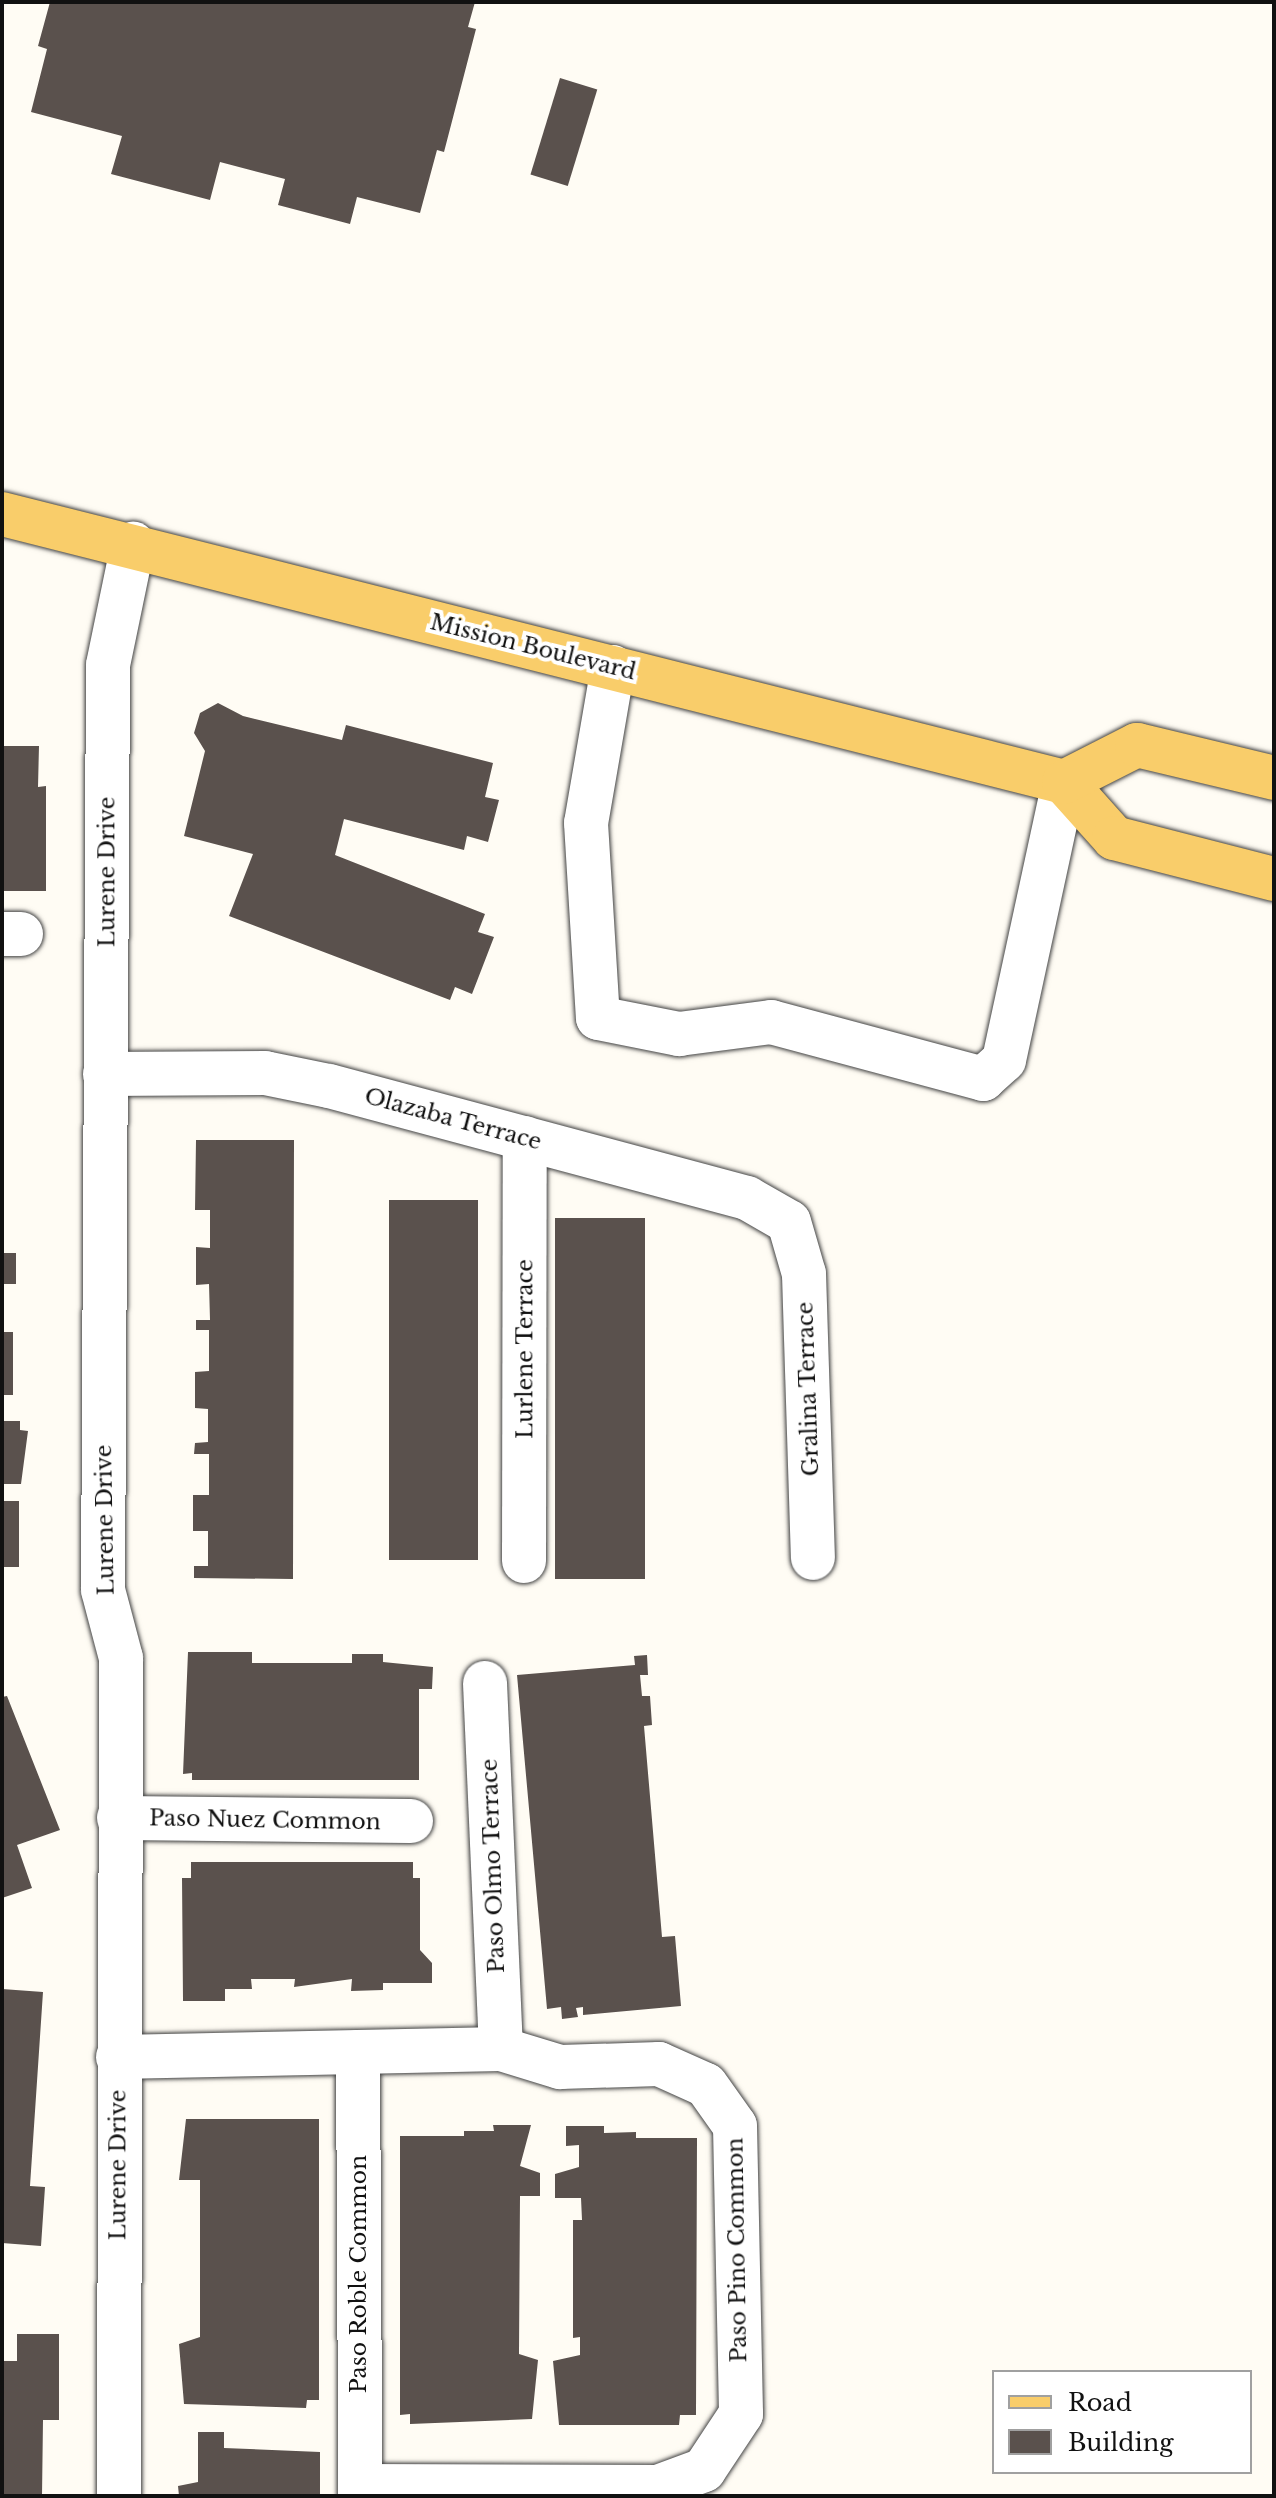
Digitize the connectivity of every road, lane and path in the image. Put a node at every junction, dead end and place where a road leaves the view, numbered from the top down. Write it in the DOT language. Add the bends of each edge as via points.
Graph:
graph roads {
  1 [pos="2,514"];
  2 [pos="133,544"];
  3 [pos="613,667"];
  4 [pos="1274,778"];
  5 [pos="1064,782"];
  6 [pos="1274,879"];
  7 [pos="105,1074"];
  8 [pos="525,1138"];
  9 [pos="789,1222"];
  10 [pos="813,1558"];
  11 [pos="524,1561"];
  12 [pos="485,1683"];
  13 [pos="119,1818"];
  14 [pos="411,1821"];
  15 [pos="501,2049"];
  16 [pos="358,2052"];
  17 [pos="118,2057"];
  18 [pos="360,2491"];
  19 [pos="119,2496"];
  1 -- 2 [label="main road, Mission Boulevard"];
  2 -- 3 [label="main road, Mission Boulevard"];
  2 -- 7 [label="street, Lurene Drive" via="108,665"];
  3 -- 5 [label="main road, Mission Boulevard"];
  3 -- 5 [label="street" via="586,823 598,1018 679,1034 771,1022 983,1079 1004,1060"];
  4 -- 5 [label="main road" via="1137,745"];
  5 -- 6 [label="main road" via="1114,838"];
  7 -- 8 [label="street, Olazaba Terrace" via="265,1073"];
  7 -- 13 [label="street, Lurene Drive" via="103,1590 121,1658"];
  8 -- 9 [label="street, Olazaba Terrace" via="747,1198"];
  8 -- 11 [label="street, Lurlene Terrace"];
  9 -- 10 [label="street, Gralina Terrace" via="804,1274"];
  12 -- 15 [label="street, Paso Olmo Terrace"];
  13 -- 14 [label="street, Paso Nuez Common"];
  13 -- 17 [label="street, Lurene Drive"];
  15 -- 16 [label="street, Paso Pino Common"];
  15 -- 18 [label="street, Paso Pino Common" via="560,2067 659,2064 706,2085 735,2126 741,2414 704,2470 658,2487"];
  16 -- 17 [label="street, Paso Pino Common"];
  16 -- 18 [label="street, Paso Roble Common"];
  17 -- 19 [label="street, Lurene Drive"];
}
